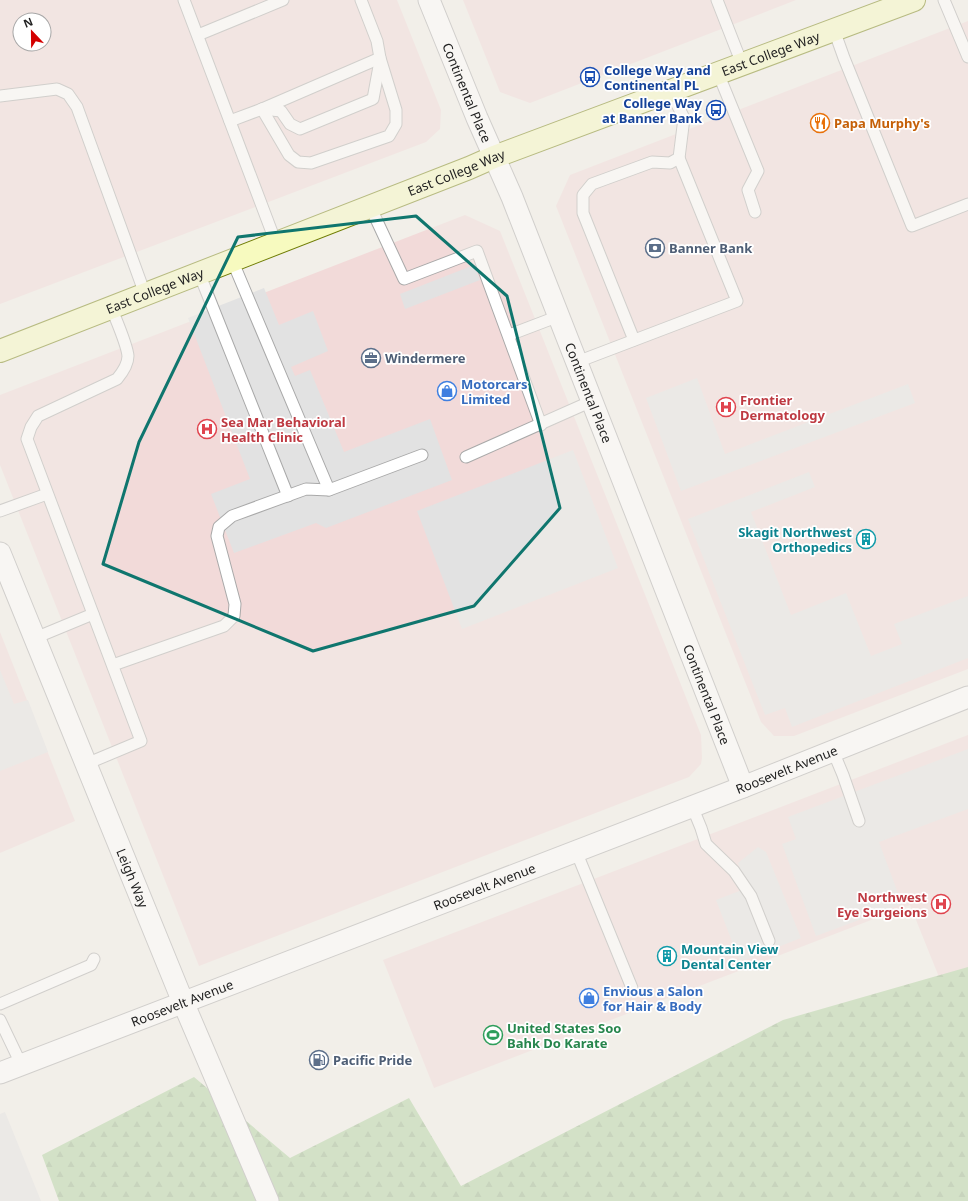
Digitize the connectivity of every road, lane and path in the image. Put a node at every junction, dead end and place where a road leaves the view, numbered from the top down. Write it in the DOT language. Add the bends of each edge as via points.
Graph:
graph roads {
  1 [pos="184,0"];
  2 [pos="283,0"];
  3 [pos="361,0"];
  4 [pos="429,0"];
  5 [pos="717,0"];
  6 [pos="944,0"];
  7 [pos="901,2"];
  8 [pos="834,30"];
  9 [pos="198,35"];
  10 [pos="968,57"];
  11 [pos="380,58"];
  12 [pos="742,64"];
  13 [pos="718,73"];
  14 [pos="670,91"];
  15 [pos="0,96"];
  16 [pos="262,109"];
  17 [pos="230,121"];
  18 [pos="494,157"];
  19 [pos="679,158"];
  20 [pos="968,204"];
  21 [pos="370,206"];
  22 [pos="755,212"];
  23 [pos="276,243"];
  24 [pos="232,260"];
  25 [pos="200,273"];
  26 [pos="145,294"];
  27 [pos="111,307"];
  28 [pos="559,316"];
  29 [pos="509,335"];
  30 [pos="634,340"];
  31 [pos="0,351"];
  32 [pos="577,362"];
  33 [pos="592,401"];
  34 [pos="541,425"];
  35 [pos="422,455"];
  36 [pos="466,457"];
  37 [pos="329,490"];
  38 [pos="47,494"];
  39 [pos="288,496"];
  40 [pos="0,511"];
  41 [pos="0,553"];
  42 [pos="93,614"];
  43 [pos="35,638"];
  44 [pos="113,665"];
  45 [pos="968,697"];
  46 [pos="833,751"];
  47 [pos="86,764"];
  48 [pos="743,787"];
  49 [pos="692,806"];
  50 [pos="859,821"];
  51 [pos="576,851"];
  52 [pos="769,941"];
  53 [pos="94,959"];
  54 [pos="632,988"];
  55 [pos="184,1002"];
  56 [pos="0,1004"];
  57 [pos="0,1020"];
  58 [pos="21,1064"];
  59 [pos="0,1073"];
  60 [pos="268,1201"];
  1 -- 9 [label="lane"];
  2 -- 9 [label="lane"];
  3 -- 11 [label="lane" via="377,41"];
  4 -- 18 [label="street, Continental Place"];
  5 -- 12 [label="lane"];
  6 -- 10 [label="lane"];
  7 -- 8 [label="main road, East College Way"];
  8 -- 12 [label="main road, East College Way"];
  8 -- 20 [label="lane" via="912,226"];
  9 -- 17 [label="lane"];
  11 -- 16 [label="lane"];
  11 -- 16 [label="lane" via="373,99 300,129 290,124 281,111"];
  11 -- 16 [label="lane" via="396,110 396,124 389,136 311,163 298,162 289,155"];
  12 -- 13 [label="main road, East College Way"];
  13 -- 14 [label="main road, East College Way"];
  13 -- 22 [label="lane" via="758,171 748,190"];
  14 -- 18 [label="main road, East College Way"];
  14 -- 19 [label="lane" via="684,118"];
  15 -- 26 [label="lane" via="57,89 68,94 77,107"];
  16 -- 17 [label="lane"];
  17 -- 23 [label="lane"];
  18 -- 21 [label="main road, East College Way"];
  18 -- 28 [label="street, Continental Place"];
  19 -- 30 [label="lane" via="670,163 652,162 592,184 583,195 583,213"];
  19 -- 30 [label="lane" via="737,301"];
  21 -- 23 [label="main road, East College Way"];
  21 -- 29 [label="lane" via="404,279 477,251"];
  23 -- 24 [label="main road, East College Way"];
  24 -- 25 [label="main road, East College Way"];
  24 -- 37 [label="lane"];
  25 -- 26 [label="main road, East College Way"];
  25 -- 39 [label="lane"];
  26 -- 27 [label="main road, East College Way"];
  27 -- 31 [label="main road, East College Way"];
  27 -- 38 [label="lane" via="128,357 125,369 117,379 38,416 31,427 27,439"];
  28 -- 29 [label="lane"];
  28 -- 32 [label="street, Continental Place"];
  29 -- 34 [label="lane"];
  30 -- 32 [label="lane"];
  32 -- 33 [label="street, Continental Place"];
  33 -- 34 [label="lane"];
  33 -- 48 [label="street, Continental Place"];
  34 -- 36 [label="lane"];
  35 -- 37 [label="lane"];
  37 -- 39 [label="lane" via="306,489"];
  38 -- 40 [label="lane"];
  38 -- 42 [label="lane"];
  39 -- 44 [label="lane" via="232,516 219,527 217,536 235,604 234,616 224,626"];
  41 -- 43 [label="street, Leigh Way"];
  42 -- 43 [label="lane"];
  42 -- 44 [label="lane"];
  43 -- 47 [label="street, Leigh Way"];
  44 -- 47 [label="lane" via="141,741"];
  45 -- 46 [label="street, Roosevelt Avenue"];
  46 -- 48 [label="street, Roosevelt Avenue"];
  46 -- 50 [label="lane"];
  47 -- 55 [label="street, Leigh Way"];
  48 -- 49 [label="street, Roosevelt Avenue"];
  49 -- 51 [label="street, Roosevelt Avenue"];
  49 -- 52 [label="lane" via="706,844 734,871 751,896"];
  51 -- 54 [label="lane"];
  51 -- 55 [label="street, Roosevelt Avenue"];
  53 -- 56 [label="lane" via="91,965"];
  55 -- 58 [label="street, Roosevelt Avenue"];
  55 -- 60 [label="street, Leigh Way"];
  57 -- 58 [label="lane"];
  58 -- 59 [label="street, Roosevelt Avenue"];
}
